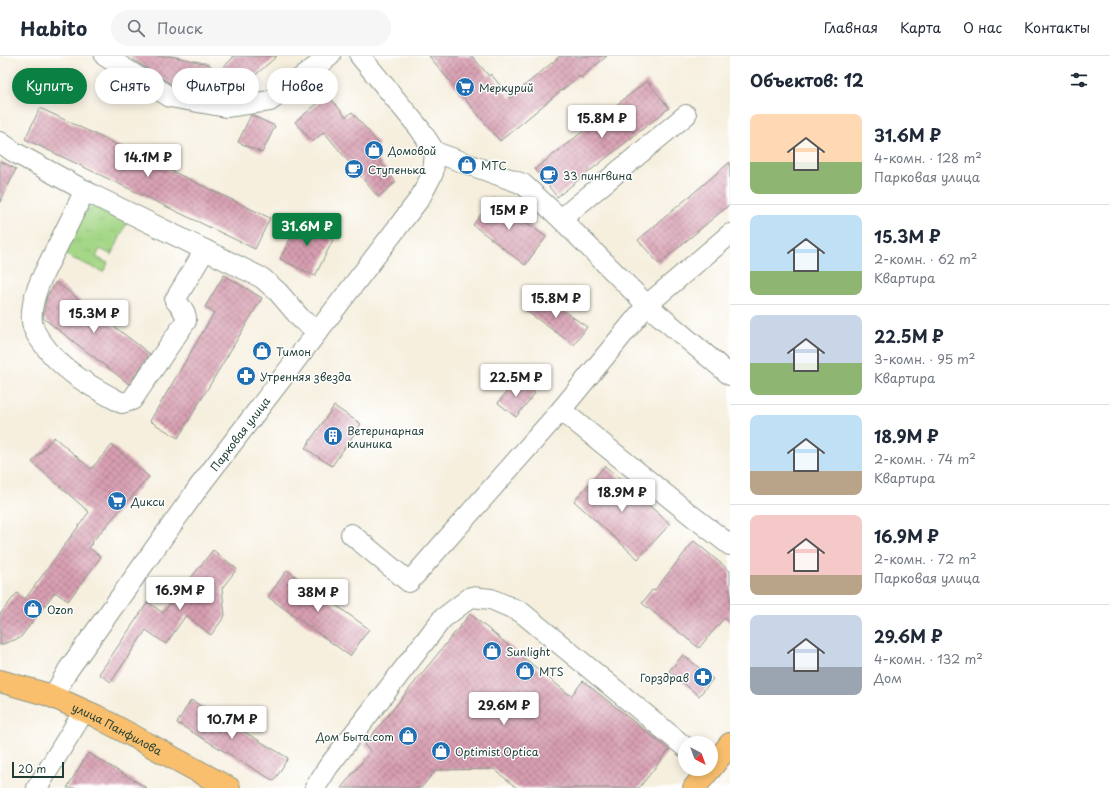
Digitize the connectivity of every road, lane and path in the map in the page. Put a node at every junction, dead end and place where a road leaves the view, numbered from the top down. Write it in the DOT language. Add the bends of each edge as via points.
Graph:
graph roads {
  1 [pos="105,56"];
  2 [pos="330,56"];
  3 [pos="364,57"];
  4 [pos="686,115"];
  5 [pos="0,142"];
  6 [pos="435,152"];
  7 [pos="85,190"];
  8 [pos="561,219"];
  9 [pos="730,234"];
  10 [pos="205,250"];
  11 [pos="647,304"];
  12 [pos="318,331"];
  13 [pos="730,375"];
  14 [pos="561,410"];
  15 [pos="351,534"];
  16 [pos="728,538"];
  17 [pos="0,681"];
  18 [pos="53,697"];
  19 [pos="84,711"];
  20 [pos="678,742"];
  21 [pos="730,744"];
  22 [pos="718,758"];
  23 [pos="704,776"];
  24 [pos="37,788"];
  25 [pos="229,788"];
  26 [pos="315,788"];
  27 [pos="694,788"];
  1 -- 2 [label="street" via="170,97 226,107 270,101"];
  3 -- 6 [label="street"];
  4 -- 8 [label="street"];
  5 -- 7 [label="street"];
  6 -- 8 [label="street" via="523,184"];
  6 -- 12 [label="street, Парковая улица" via="433,174 420,198"];
  7 -- 10 [label="street"];
  7 -- 10 [label="street" via="40,282 31,309 32,323 47,351 65,368 85,383 122,403 132,400 186,321 184,311 174,300"];
  8 -- 11 [label="street"];
  9 -- 11 [label="street"];
  10 -- 12 [label="street" via="269,283 302,320"];
  11 -- 13 [label="street"];
  11 -- 14 [label="street"];
  12 -- 18 [label="street, Парковая улица" via="201,484 72,665"];
  14 -- 15 [label="street" via="409,582"];
  14 -- 16 [label="street" via="691,515"];
  17 -- 18 [label="main road, улица Панфилова"];
  18 -- 19 [label="main road, улица Панфилова"];
  19 -- 24 [label="street"];
  19 -- 25 [label="main road, улица Панфилова"];
  20 -- 26 [label="street" via="521,612 491,599 471,598 442,618 328,767"];
  21 -- 22 [label="main road"];
  23 -- 27 [label="main road"];
}
